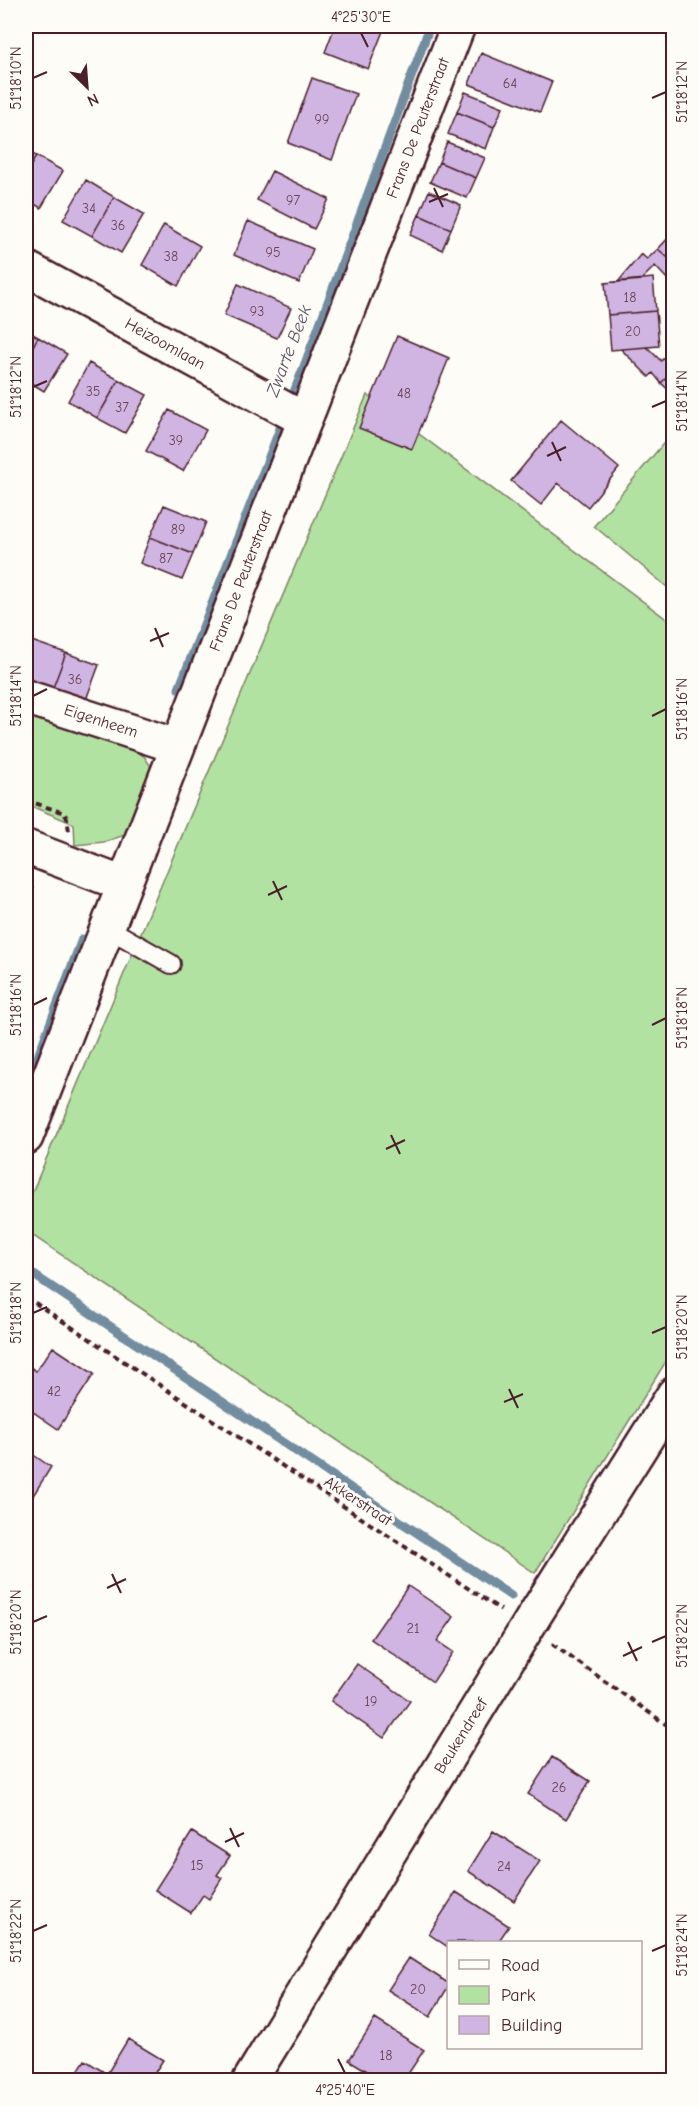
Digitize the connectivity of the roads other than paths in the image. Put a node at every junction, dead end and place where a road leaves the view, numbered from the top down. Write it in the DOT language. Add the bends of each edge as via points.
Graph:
graph roads {
  1 [pos="458,26"];
  2 [pos="26,268"];
  3 [pos="305,420"];
  4 [pos="26,696"];
  5 [pos="176,746"];
  6 [pos="26,847"];
  7 [pos="123,884"];
  8 [pos="106,927"];
  9 [pos="171,964"];
  10 [pos="26,1137"];
  11 [pos="674,1394"];
  12 [pos="250,2080"];
  1 -- 3 [label="street, Frans De Peuterstraat"];
  2 -- 3 [label="street, Heizoomlaan"];
  3 -- 5 [label="street, Frans De Peuterstraat"];
  4 -- 5 [label="street, Eigenheem"];
  5 -- 7 [label="street, Frans De Peuterstraat"];
  6 -- 7 [label="street"];
  7 -- 8 [label="street, Frans De Peuterstraat"];
  8 -- 9 [label="lane"];
  8 -- 10 [label="street, Frans De Peuterstraat"];
  11 -- 12 [label="street, Beukendreef"];
}
